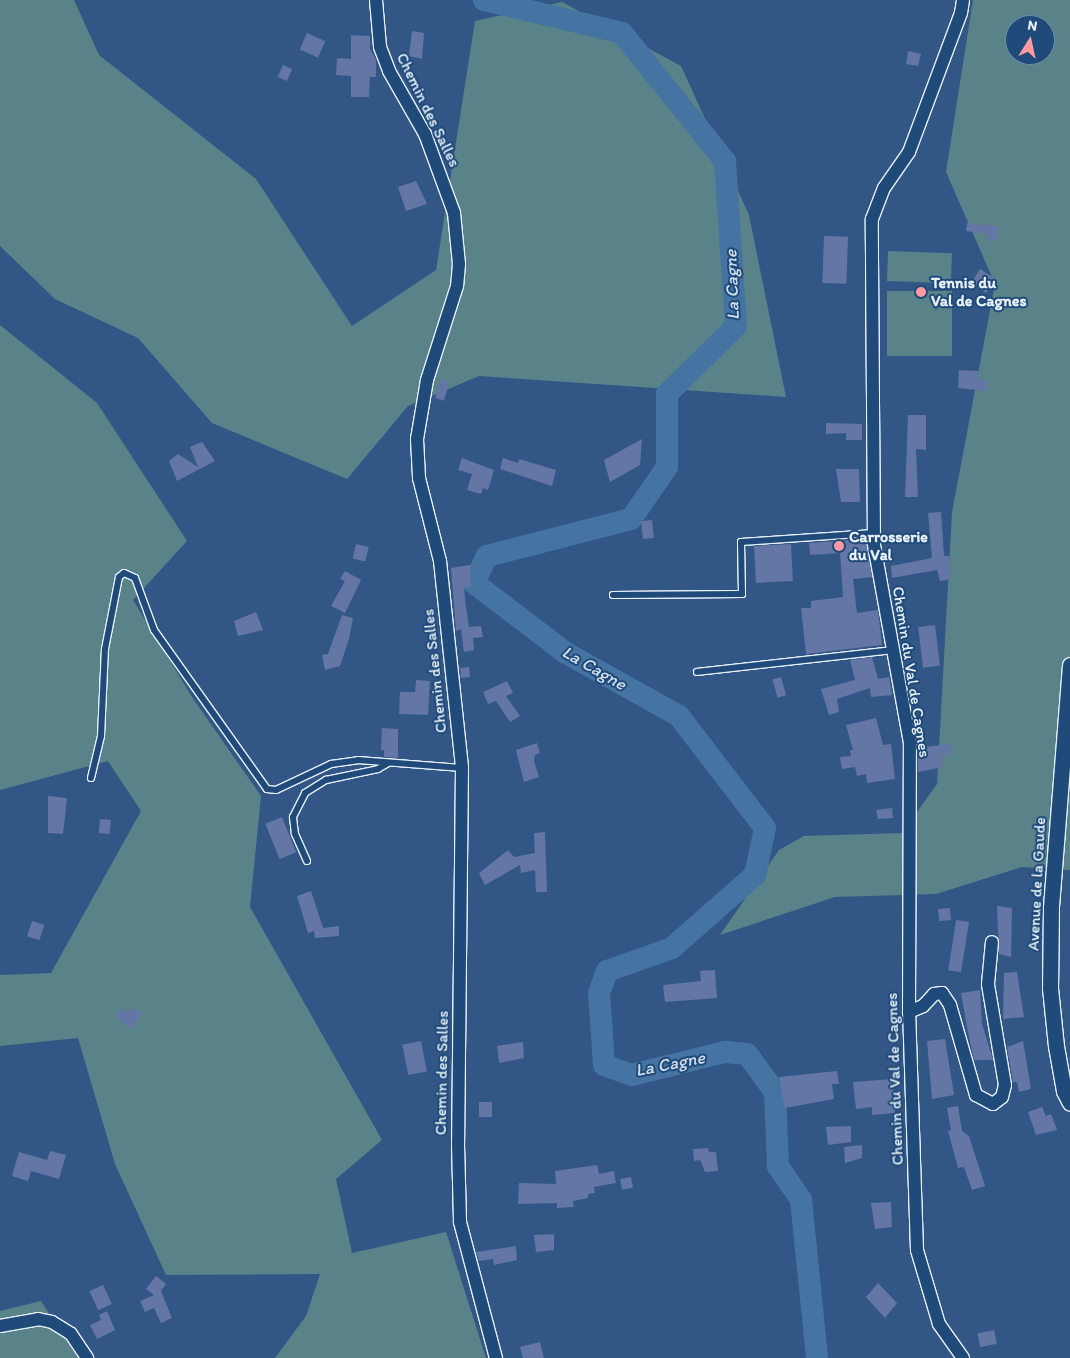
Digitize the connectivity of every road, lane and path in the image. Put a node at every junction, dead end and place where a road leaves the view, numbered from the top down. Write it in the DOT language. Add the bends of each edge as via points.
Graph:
graph roads {
  1 [pos="376,0"];
  2 [pos="963,0"];
  3 [pos="874,533"];
  4 [pos="613,595"];
  5 [pos="893,650"];
  6 [pos="1070,665"];
  7 [pos="697,672"];
  8 [pos="388,763"];
  9 [pos="462,768"];
  10 [pos="91,778"];
  11 [pos="307,861"];
  12 [pos="992,942"];
  13 [pos="909,1012"];
  14 [pos="1068,1093"];
  15 [pos="0,1326"];
  16 [pos="87,1358"];
  17 [pos="496,1358"];
  18 [pos="963,1358"];
  1 -- 9 [label="street, Chemin des Salles" via="380,47 389,71 425,134 454,213 458,286 427,380 417,439 419,478 440,561"];
  2 -- 3 [label="street, Chemin du Val de Cagnes" via="962,14 909,152 884,188 872,219"];
  3 -- 4 [label="lane" via="741,542 742,594"];
  3 -- 5 [label="street, Chemin du Val de Cagnes"];
  5 -- 7 [label="lane"];
  5 -- 13 [label="street, Chemin du Val de Cagnes" via="910,744"];
  6 -- 14 [label="street, Avenue de la Gaude" via="1051,908 1050,988"];
  8 -- 9 [label="lane"];
  8 -- 10 [label="lane" via="358,760 331,764 276,790 268,789 154,630 134,578 124,573 119,577 106,649 101,736"];
  8 -- 11 [label="lane" via="378,769 326,780 305,793 293,817 295,834"];
  9 -- 17 [label="street, Chemin des Salles" via="460,1222"];
  12 -- 13 [label="street" via="988,984 1005,1085 1002,1096 993,1104 976,1095 950,1006 942,993 934,994 922,1006"];
  13 -- 18 [label="street, Chemin du Val de Cagnes" via="917,1250 939,1324"];
  15 -- 16 [label="street" via="38,1319 52,1322 71,1334"];
}
